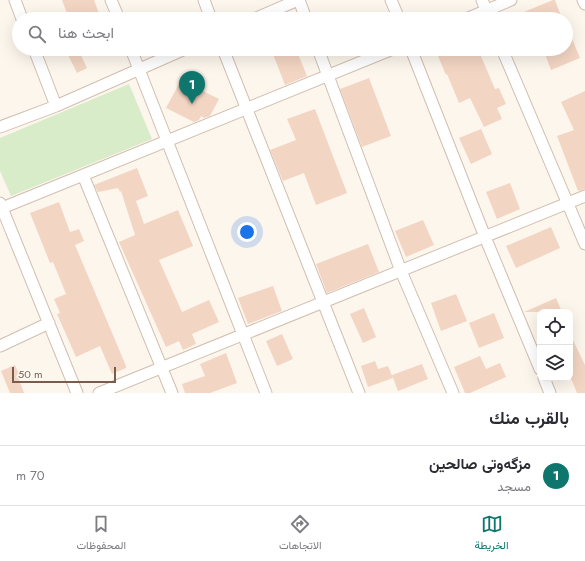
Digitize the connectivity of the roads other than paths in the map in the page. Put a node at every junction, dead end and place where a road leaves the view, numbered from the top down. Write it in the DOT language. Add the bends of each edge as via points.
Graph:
graph roads {
  1 [pos="15,0"];
  2 [pos="111,0"];
  3 [pos="204,0"];
  4 [pos="298,0"];
  5 [pos="391,0"];
  6 [pos="482,0"];
  7 [pos="511,0"];
  8 [pos="583,0"];
  9 [pos="585,4"];
  10 [pos="19,12"];
  11 [pos="116,12"];
  12 [pos="208,12"];
  13 [pos="270,12"];
  14 [pos="303,12"];
  15 [pos="396,12"];
  16 [pos="487,12"];
  17 [pos="493,12"];
  18 [pos="37,56"];
  19 [pos="134,56"];
  20 [pos="170,56"];
  21 [pos="226,56"];
  22 [pos="321,56"];
  23 [pos="376,56"];
  24 [pos="414,56"];
  25 [pos="505,56"];
  26 [pos="139,70"];
  27 [pos="328,75"];
  28 [pos="56,106"];
  29 [pos="247,108"];
  30 [pos="0,127"];
  31 [pos="167,141"];
  32 [pos="83,175"];
  33 [pos="585,196"];
  34 [pos="568,203"];
  35 [pos="1,206"];
  36 [pos="485,237"];
  37 [pos="585,244"];
  38 [pos="401,271"];
  39 [pos="323,302"];
  40 [pos="49,323"];
  41 [pos="244,334"];
  42 [pos="0,346"];
  43 [pos="537,362"];
  44 [pos="162,368"];
  45 [pos="545,381"];
  46 [pos="77,393"];
  47 [pos="99,393"];
  48 [pos="172,393"];
  49 [pos="266,393"];
  50 [pos="359,393"];
  51 [pos="453,393"];
  52 [pos="550,393"];
  1 -- 10 [label="street"];
  2 -- 11 [label="street"];
  3 -- 12 [label="street"];
  4 -- 13 [label="street"];
  4 -- 14 [label="street"];
  5 -- 15 [label="street"];
  6 -- 16 [label="street"];
  7 -- 17 [label="street"];
  8 -- 9 [label="street"];
  18 -- 28 [label="street"];
  19 -- 26 [label="street"];
  20 -- 26 [label="street"];
  21 -- 29 [label="street"];
  22 -- 27 [label="street"];
  23 -- 27 [label="street"];
  24 -- 36 [label="street"];
  25 -- 34 [label="street"];
  26 -- 28 [label="street"];
  26 -- 31 [label="street"];
  27 -- 29 [label="street"];
  27 -- 38 [label="street"];
  28 -- 30 [label="street"];
  29 -- 31 [label="street"];
  29 -- 39 [label="street"];
  31 -- 32 [label="street"];
  31 -- 41 [label="street"];
  32 -- 35 [label="street"];
  32 -- 44 [label="street"];
  33 -- 34 [label="street"];
  34 -- 36 [label="street"];
  34 -- 37 [label="street"];
  35 -- 40 [label="street"];
  36 -- 38 [label="street"];
  36 -- 43 [label="street"];
  38 -- 39 [label="street"];
  38 -- 51 [label="street"];
  39 -- 41 [label="street"];
  39 -- 50 [label="street"];
  40 -- 42 [label="street"];
  40 -- 46 [label="street"];
  41 -- 44 [label="street"];
  41 -- 49 [label="street"];
  44 -- 47 [label="street"];
  44 -- 48 [label="street"];
  45 -- 52 [label="street"];
}
